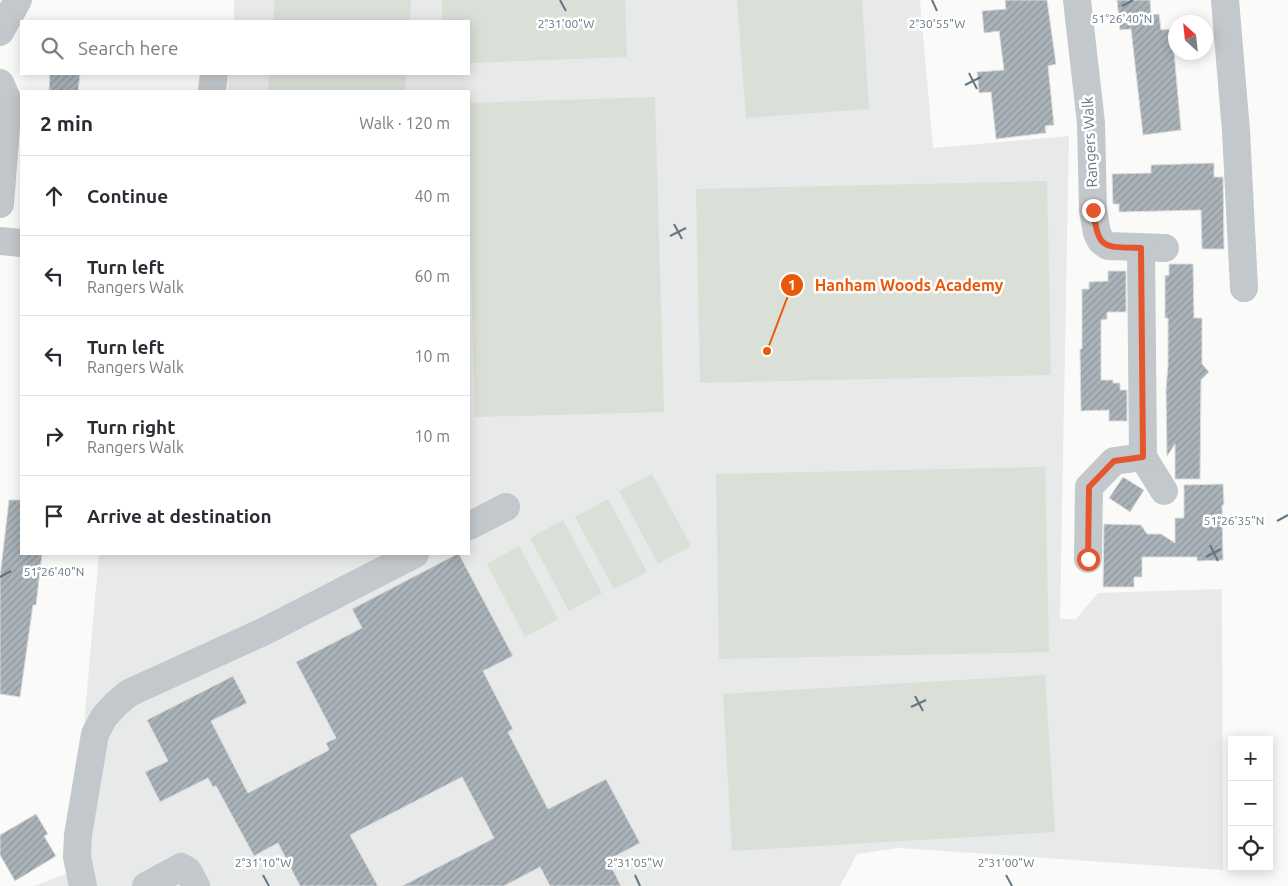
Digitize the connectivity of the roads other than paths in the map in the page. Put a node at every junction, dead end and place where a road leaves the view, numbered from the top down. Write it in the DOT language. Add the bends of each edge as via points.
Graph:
graph roads {
  1 [pos="18,0"];
  2 [pos="1077,0"];
  3 [pos="1225,0"];
  4 [pos="0,32"];
  5 [pos="214,75"];
  6 [pos="0,83"];
  7 [pos="212,90"];
  8 [pos="0,204"];
  9 [pos="0,241"];
  10 [pos="20,243"];
  11 [pos="1244,288"];
  12 [pos="1143,457"];
  13 [pos="1164,491"];
  14 [pos="506,507"];
  15 [pos="470,525"];
  16 [pos="413,555"];
  17 [pos="1088,559"];
  18 [pos="83,886"];
  19 [pos="146,886"];
  20 [pos="196,886"];
  1 -- 4 [label="street"];
  2 -- 12 [label="street, Rangers Walk" via="1091,124 1093,210 1097,232 1108,246 1153,248"];
  3 -- 11 [label="street"];
  5 -- 7 [label="street"];
  6 -- 8 [label="street" via="8,101"];
  9 -- 10 [label="street"];
  12 -- 13 [label="street"];
  12 -- 17 [label="street" via="1114,461 1089,487"];
  14 -- 15 [label="street"];
  16 -- 18 [label="street" via="263,632 129,693 116,704 95,734 78,836 77,857"];
  19 -- 20 [label="street" via="181,867 188,871"];
}
